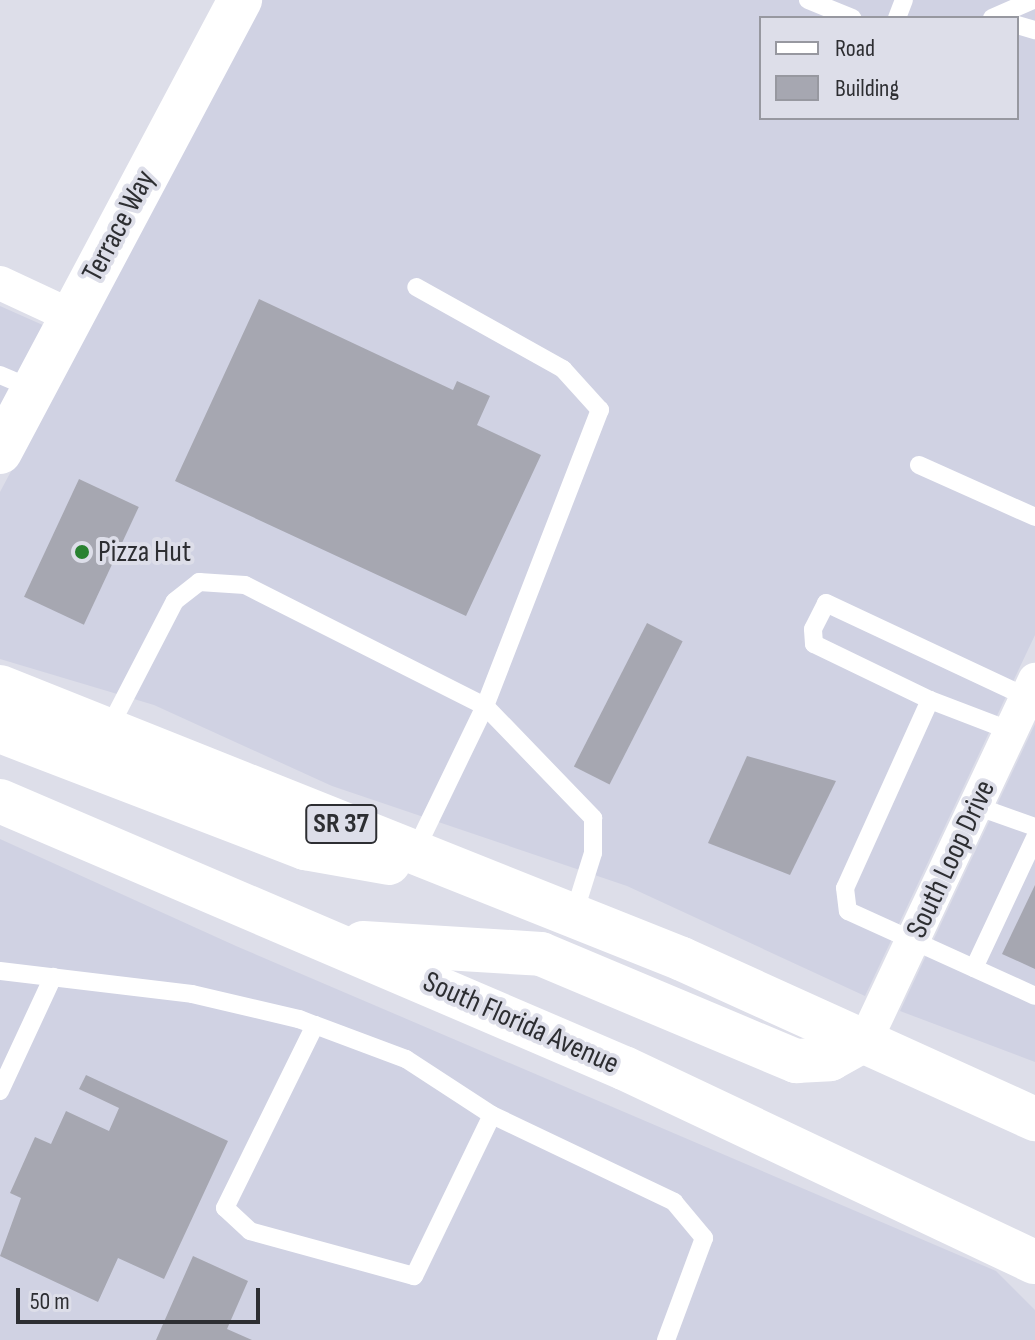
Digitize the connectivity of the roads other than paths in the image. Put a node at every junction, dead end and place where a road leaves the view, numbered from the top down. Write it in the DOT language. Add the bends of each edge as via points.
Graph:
graph roads {
  1 [pos="240,0"];
  2 [pos="808,0"];
  3 [pos="1033,0"];
  4 [pos="847,16"];
  5 [pos="997,16"];
  6 [pos="0,283"];
  7 [pos="416,287"];
  8 [pos="71,316"];
  9 [pos="16,382"];
  10 [pos="0,452"];
  11 [pos="919,465"];
  12 [pos="1035,517"];
  13 [pos="0,687"];
  14 [pos="1031,688"];
  15 [pos="930,700"];
  16 [pos="485,706"];
  17 [pos="108,730"];
  18 [pos="0,731"];
  19 [pos="1011,731"];
  20 [pos="0,801"];
  21 [pos="976,806"];
  22 [pos="1035,827"];
  23 [pos="1035,838"];
  24 [pos="414,853"];
  25 [pos="467,874"];
  26 [pos="573,917"];
  27 [pos="913,940"];
  28 [pos="333,941"];
  29 [pos="974,968"];
  30 [pos="0,971"];
  31 [pos="53,977"];
  32 [pos="1035,996"];
  33 [pos="315,1025"];
  34 [pos="866,1039"];
  35 [pos="0,1091"];
  36 [pos="492,1115"];
  37 [pos="1035,1119"];
  38 [pos="1035,1262"];
  39 [pos="666,1340"];
  1 -- 8 [label="main road, Terrace Way"];
  2 -- 4 [label="lane"];
  3 -- 5 [label="lane"];
  6 -- 8 [label="street"];
  7 -- 16 [label="lane" via="563,369 600,410"];
  8 -- 9 [label="main road, Terrace Way"];
  9 -- 10 [label="main road, Terrace Way"];
  11 -- 12 [label="lane"];
  13 -- 17 [label="main road, SR 37"];
  14 -- 15 [label="lane" via="826,603 813,629 814,644"];
  14 -- 19 [label="street, South Loop Drive"];
  15 -- 19 [label="lane"];
  15 -- 27 [label="lane" via="845,888 848,911"];
  16 -- 17 [label="lane" via="245,585 199,582 175,601"];
  16 -- 24 [label="lane"];
  16 -- 26 [label="lane" via="593,818 593,853"];
  17 -- 24 [label="main road, SR 37"];
  18 -- 25 [label="main road" via="305,848"];
  19 -- 21 [label="street, South Loop Drive"];
  20 -- 28 [label="main road, South Florida Avenue"];
  21 -- 22 [label="lane"];
  21 -- 27 [label="street, South Loop Drive"];
  23 -- 29 [label="lane"];
  24 -- 25 [label="main road, SR 37"];
  25 -- 26 [label="main road, SR 37"];
  26 -- 34 [label="main road, SR 37"];
  27 -- 29 [label="lane"];
  27 -- 34 [label="street, South Loop Drive"];
  28 -- 34 [label="main road" via="541,954 796,1061 830,1059"];
  28 -- 38 [label="main road, South Florida Avenue"];
  29 -- 32 [label="lane"];
  30 -- 31 [label="lane"];
  31 -- 33 [label="lane" via="192,994"];
  31 -- 35 [label="lane"];
  33 -- 36 [label="lane" via="406,1059"];
  33 -- 36 [label="lane" via="225,1208 250,1231 414,1276"];
  34 -- 37 [label="main road, SR 37"];
  36 -- 39 [label="lane" via="674,1202 704,1238"];
}
